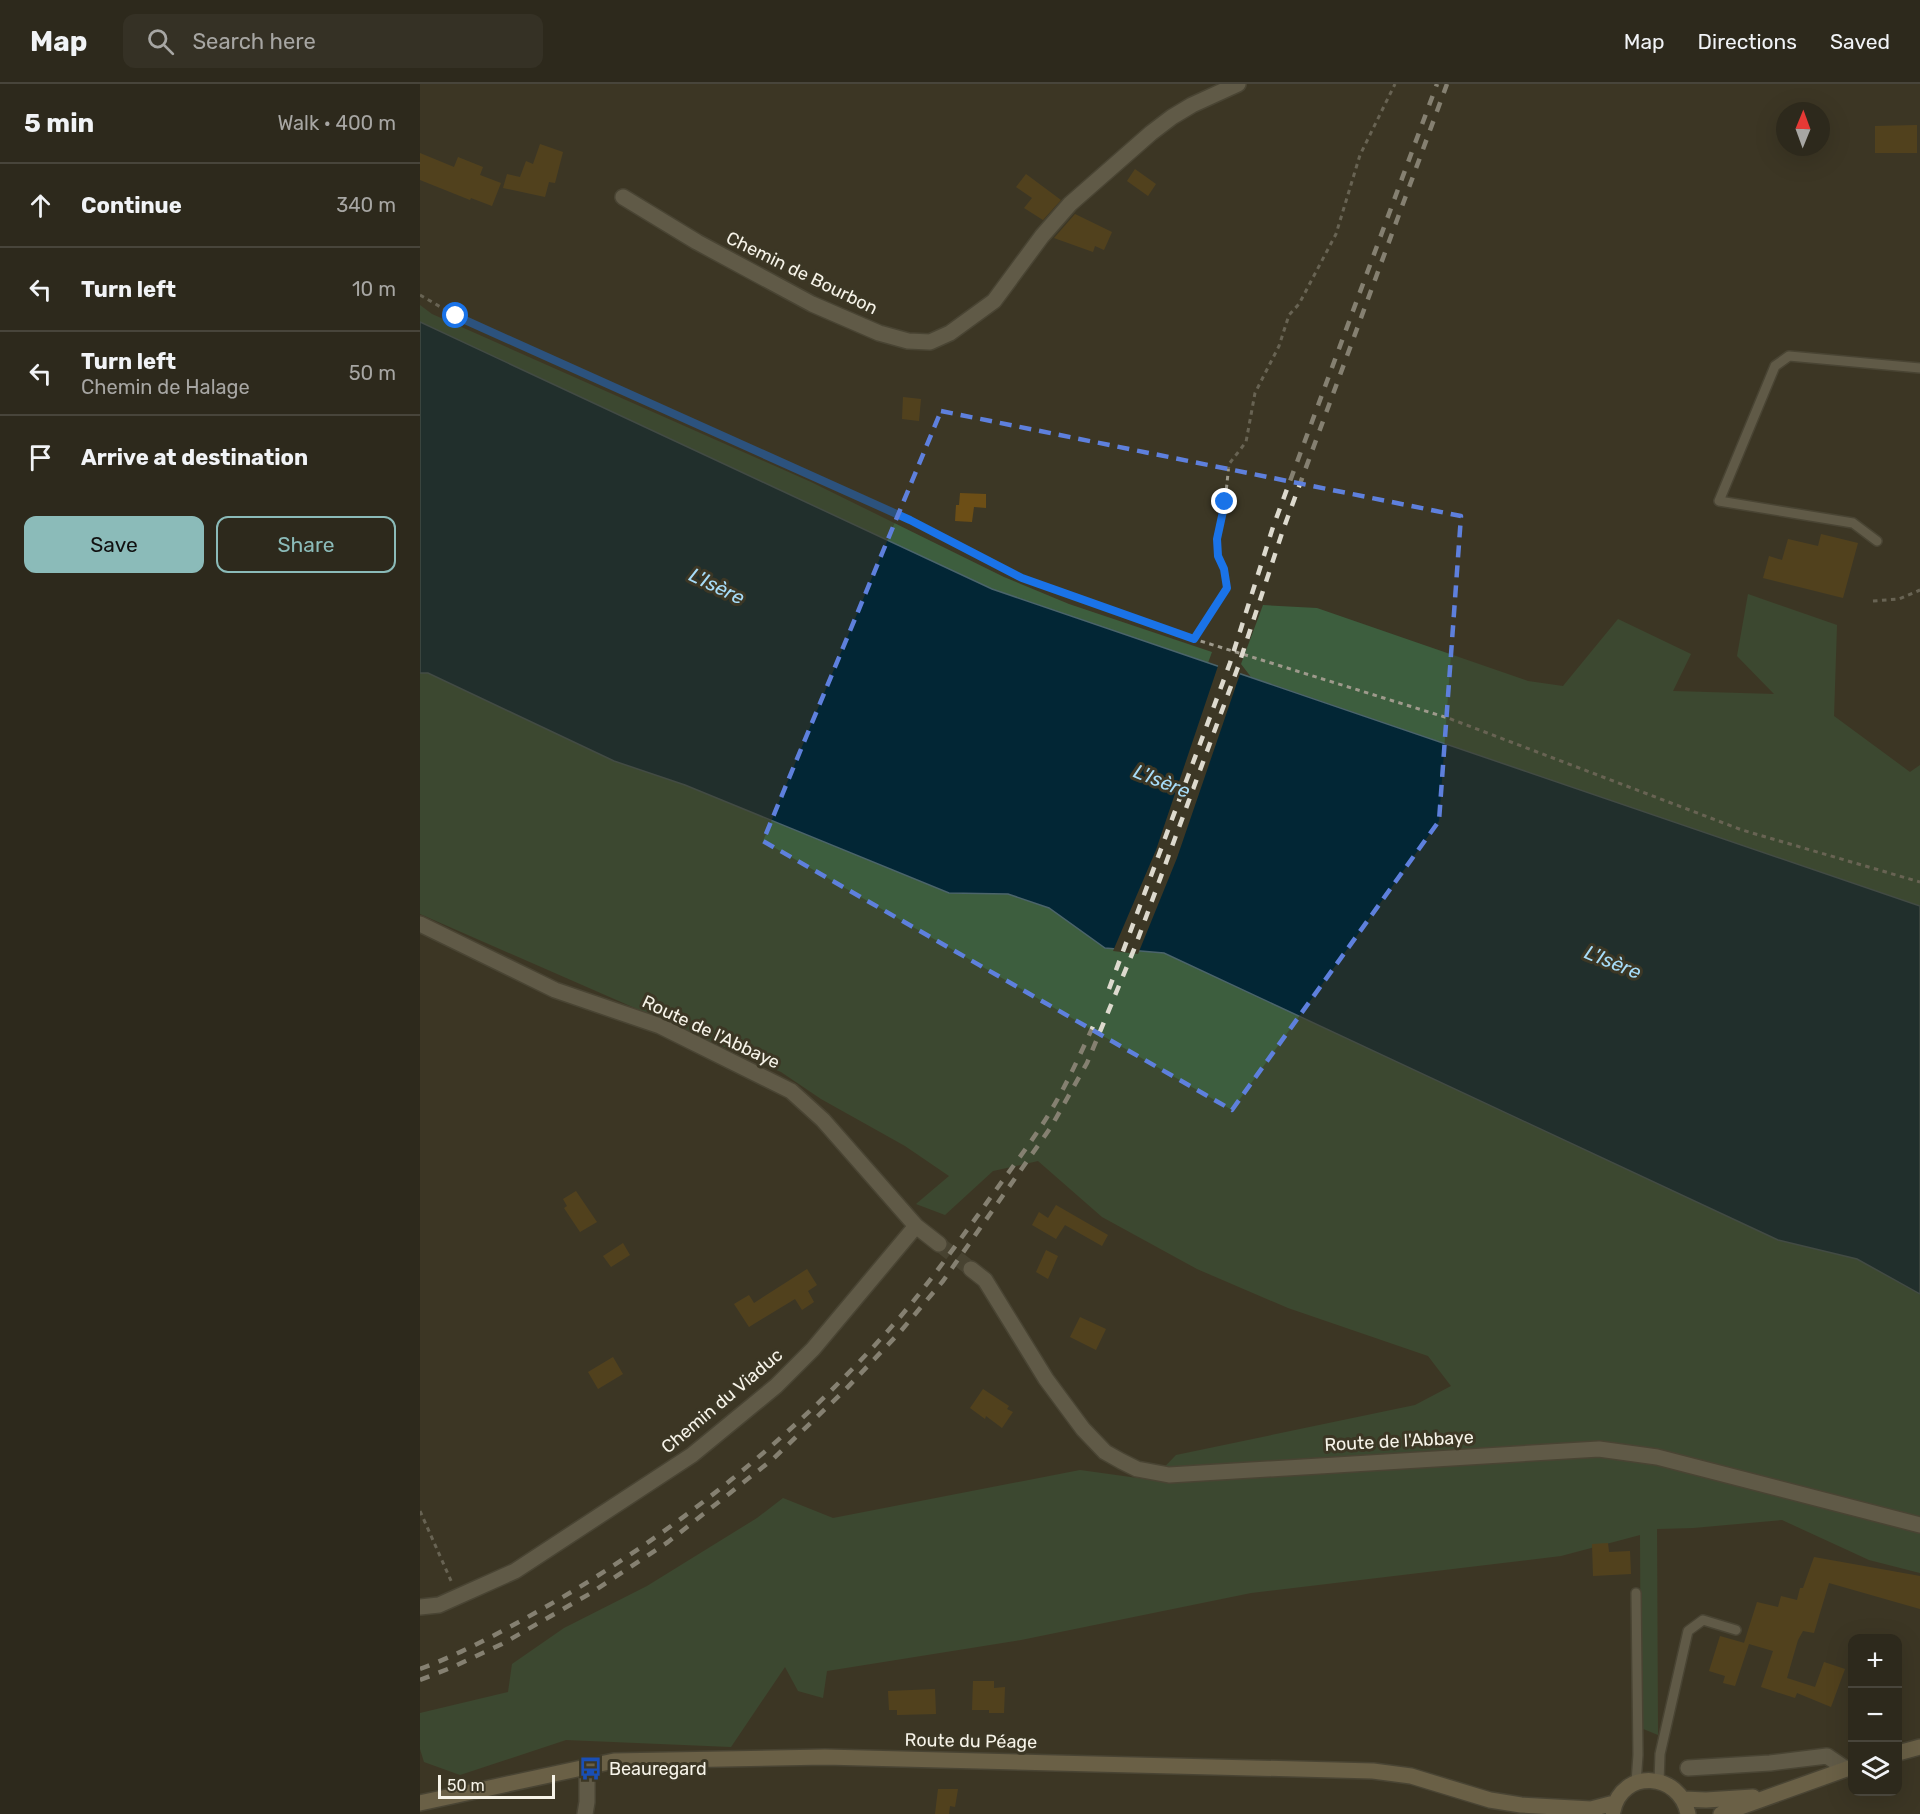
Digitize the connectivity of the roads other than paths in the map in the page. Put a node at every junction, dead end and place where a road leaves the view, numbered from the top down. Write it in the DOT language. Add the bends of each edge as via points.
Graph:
graph roads {
  1 [pos="1238,84"];
  2 [pos="623,197"];
  3 [pos="1920,368"];
  4 [pos="1877,541"];
  5 [pos="420,924"];
  6 [pos="916,1226"];
  7 [pos="939,1244"];
  8 [pos="970,1269"];
  9 [pos="1920,1525"];
  10 [pos="1636,1593"];
  11 [pos="420,1608"];
  12 [pos="1736,1630"];
  13 [pos="1920,1747"];
  14 [pos="1902,1752"];
  15 [pos="587,1766"];
  16 [pos="1848,1767"];
  17 [pos="1688,1768"];
  18 [pos="1848,1768"];
  19 [pos="1659,1781"];
  20 [pos="1636,1783"];
  21 [pos="1774,1794"];
  22 [pos="420,1803"];
  23 [pos="1521,1805"];
  24 [pos="1686,1807"];
  25 [pos="1613,1809"];
  26 [pos="585,1814"];
  27 [pos="1548,1814"];
  28 [pos="1721,1814"];
  1 -- 2 [label="street, Chemin de Bourbon" via="1192,105 1151,133 1070,204 994,301 950,333 930,342 879,333 812,304"];
  3 -- 4 [label="lane" via="1789,356 1775,366 1719,501 1853,523"];
  5 -- 6 [label="street, Route de l'Abbaye" via="555,990 660,1026 791,1091 823,1120"];
  6 -- 7 [label="street, Route de l'Abbaye"];
  6 -- 11 [label="street, Chemin du Viaduc" via="813,1349 776,1386 692,1455 515,1571 439,1605"];
  8 -- 9 [label="street, Route de l'Abbaye" via="985,1280 1046,1379 1083,1429 1105,1452 1137,1469 1169,1475 1599,1449 1657,1456"];
  10 -- 20 [label="lane"];
  12 -- 19 [label="lane" via="1703,1620 1688,1631 1659,1754"];
  13 -- 14 [label="street"];
  15 -- 22 [label="street, Route du Péage"];
  15 -- 23 [label="street, Route du Péage" via="614,1761 825,1757 1373,1771 1411,1776 1490,1800"];
  15 -- 26 [label="street"];
  16 -- 17 [label="street" via="1827,1756"];
  18 -- 21 [label="street"];
  19 -- 20 [label="street"];
  19 -- 24 [label="street" via="1672,1787"];
  20 -- 25 [label="street" via="1623,1791"];
  21 -- 24 [label="street"];
  21 -- 28 [label="street"];
  23 -- 25 [label="street, Route du Péage"];
  23 -- 27 [label="street, Route du Péage"];
}
